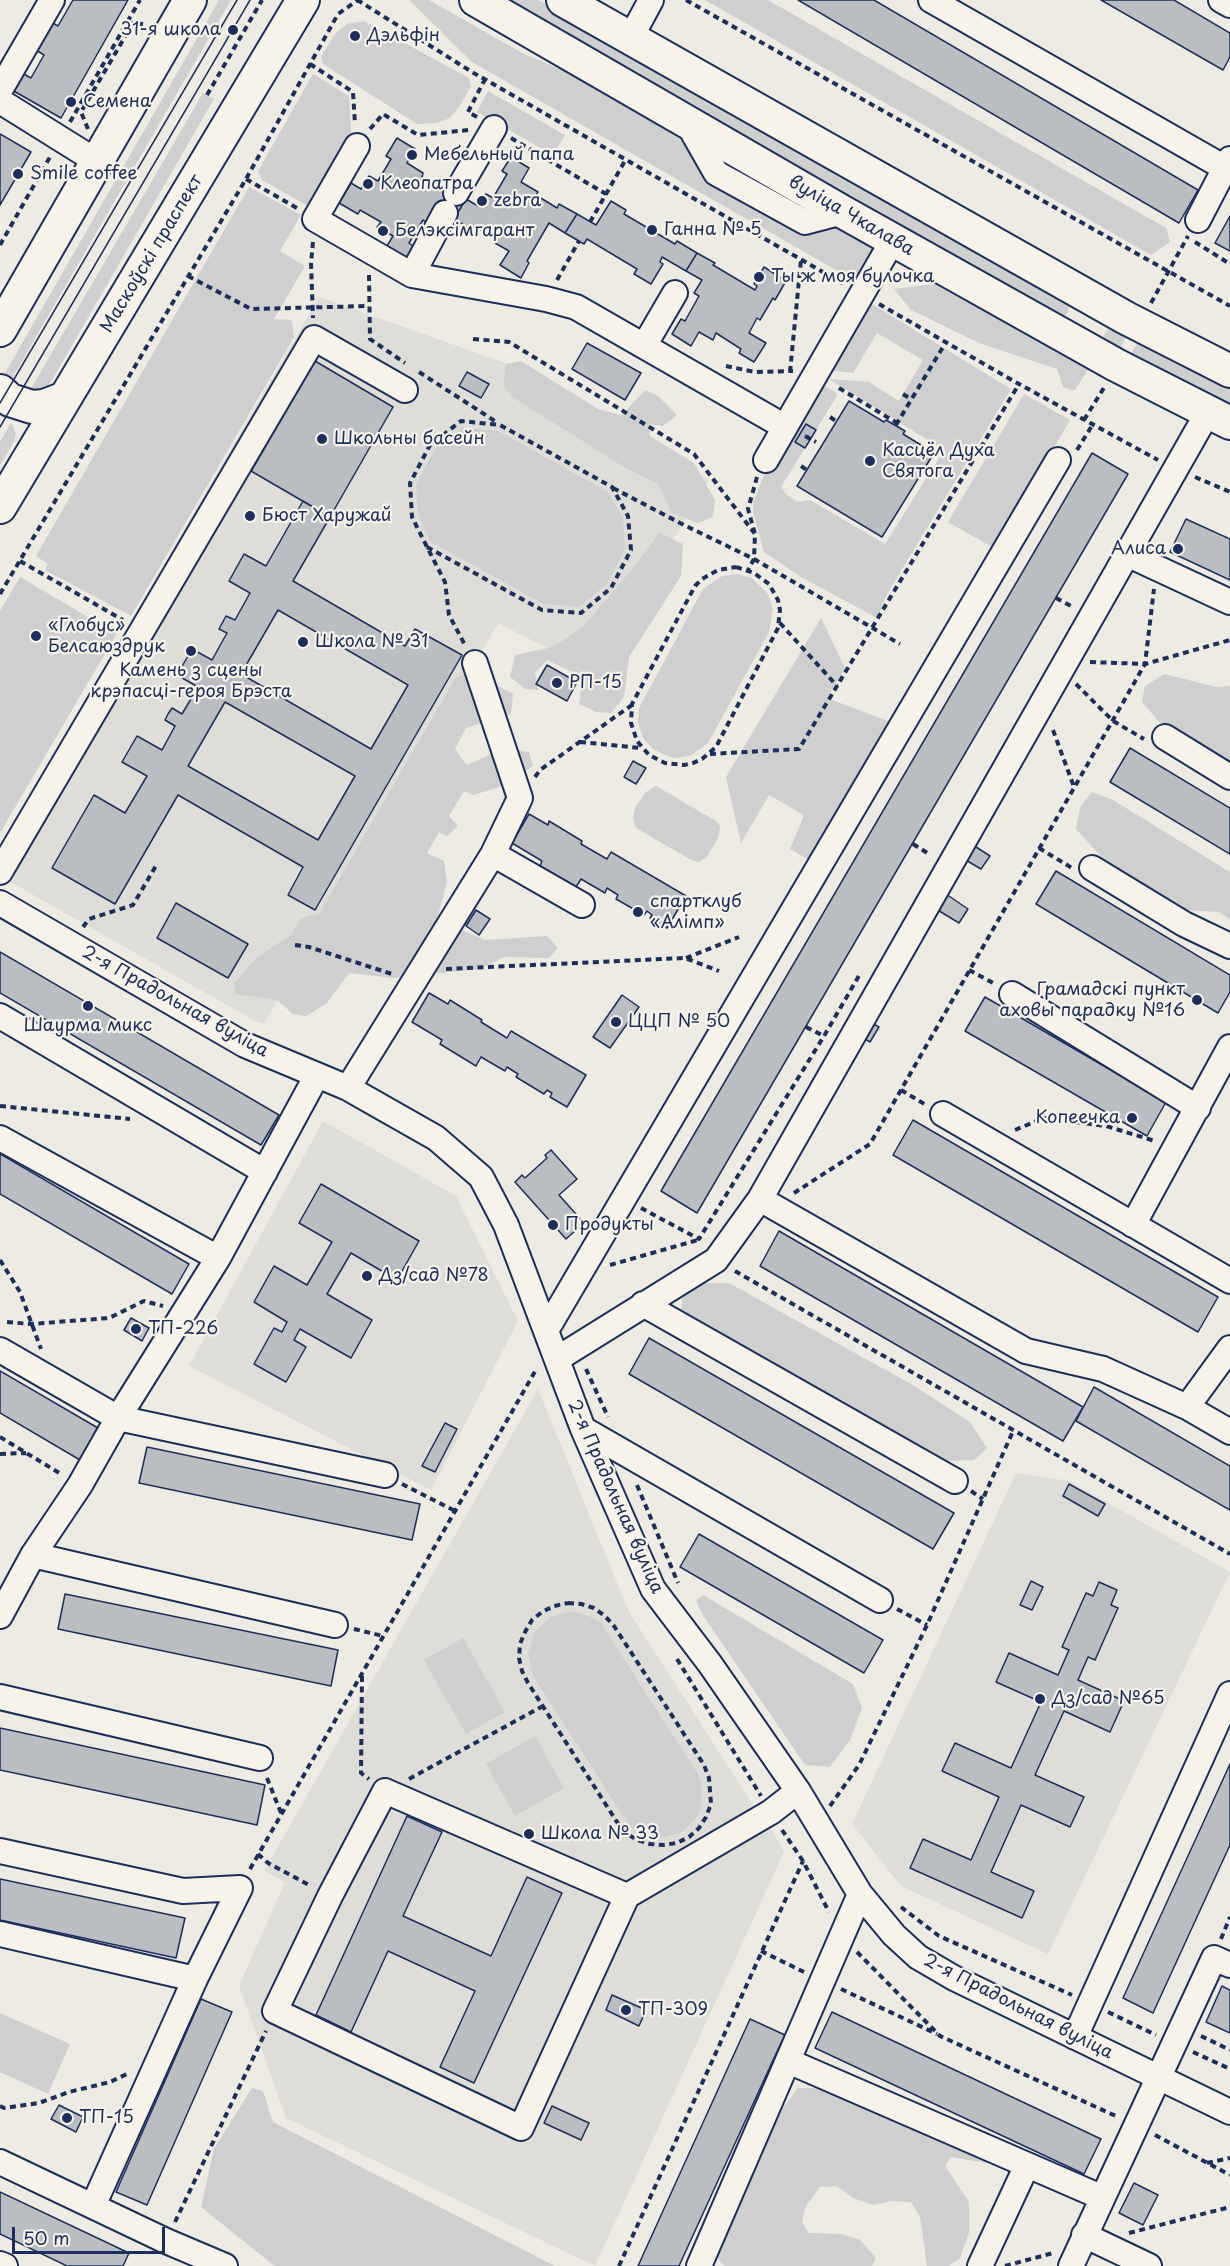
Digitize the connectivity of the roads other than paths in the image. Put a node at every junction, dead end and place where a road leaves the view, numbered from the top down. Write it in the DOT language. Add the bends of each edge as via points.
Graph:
graph roads {
  1 [pos="52,0"];
  2 [pos="190,0"];
  3 [pos="310,0"];
  4 [pos="476,0"];
  5 [pos="563,0"];
  6 [pos="651,0"];
  7 [pos="932,0"];
  8 [pos="1221,0"];
  9 [pos="1230,5"];
  10 [pos="295,12"];
  11 [pos="630,39"];
  12 [pos="0,90"];
  13 [pos="0,102"];
  14 [pos="494,128"];
  15 [pos="357,146"];
  16 [pos="96,161"];
  17 [pos="1227,164"];
  18 [pos="456,193"];
  19 [pos="444,213"];
  20 [pos="1193,229"];
  21 [pos="893,240"];
  22 [pos="412,275"];
  23 [pos="1066,284"];
  24 [pos="675,293"];
  25 [pos="1136,315"];
  26 [pos="1044,325"];
  27 [pos="0,330"];
  28 [pos="644,346"];
  29 [pos="1227,363"];
  30 [pos="1105,371"];
  31 [pos="405,390"];
  32 [pos="0,391"];
  33 [pos="65,398"];
  34 [pos="0,408"];
  35 [pos="1219,418"];
  36 [pos="795,431"];
  37 [pos="31,454"];
  38 [pos="1067,456"];
  39 [pos="766,460"];
  40 [pos="0,507"];
  41 [pos="1127,554"];
  42 [pos="1230,602"];
  43 [pos="475,663"];
  44 [pos="1165,738"];
  45 [pos="1230,777"];
  46 [pos="493,854"];
  47 [pos="1092,868"];
  48 [pos="0,872"];
  49 [pos="0,903"];
  50 [pos="582,905"];
  51 [pos="1230,946"];
  52 [pos="1012,994"];
  53 [pos="0,1016"];
  54 [pos="1230,1047"];
  55 [pos="317,1076"];
  56 [pos="348,1088"];
  57 [pos="1198,1108"];
  58 [pos="943,1114"];
  59 [pos="0,1138"];
  60 [pos="266,1172"];
  61 [pos="767,1203"];
  62 [pos="1133,1225"];
  63 [pos="218,1258"];
  64 [pos="1230,1281"];
  65 [pos="643,1304"];
  66 [pos="547,1329"];
  67 [pos="1230,1348"];
  68 [pos="0,1350"];
  69 [pos="550,1359"];
  70 [pos="1187,1407"];
  71 [pos="118,1418"];
  72 [pos="582,1429"];
  73 [pos="1230,1432"];
  74 [pos="385,1475"];
  75 [pos="955,1481"];
  76 [pos="33,1555"];
  77 [pos="880,1600"];
  78 [pos="0,1616"];
  79 [pos="335,1624"];
  80 [pos="1230,1694"];
  81 [pos="0,1697"];
  82 [pos="260,1758"];
  83 [pos="798,1791"];
  84 [pos="0,1851"];
  85 [pos="860,1894"];
  86 [pos="627,1896"];
  87 [pos="0,1934"];
  88 [pos="1230,1965"];
  89 [pos="195,1979"];
  90 [pos="1075,2037"];
  91 [pos="788,2061"];
  92 [pos="1157,2078"];
  93 [pos="1230,2112"];
  94 [pos="0,2162"];
  95 [pos="1027,2165"];
  96 [pos="1101,2197"];
  97 [pos="93,2206"];
  98 [pos="1083,2247"];
  99 [pos="0,2264"];
  100 [pos="5,2266"];
  101 [pos="225,2266"];
  102 [pos="699,2266"];
  103 [pos="980,2266"];
  104 [pos="1149,2266"];
  1 -- 12 [label="street"];
  2 -- 16 [label="main road"];
  3 -- 10 [label="main road, Маскоўскі праспект"];
  4 -- 21 [label="main road, вуліца Чкалава"];
  5 -- 11 [label="main road"];
  6 -- 11 [label="street"];
  7 -- 17 [label="street"];
  8 -- 9 [label="street"];
  10 -- 33 [label="main road, Маскоўскі праспект"];
  11 -- 23 [label="main road"];
  13 -- 16 [label="street"];
  14 -- 18 [label="street"];
  15 -- 22 [label="street" via="315,219"];
  16 -- 27 [label="main road"];
  17 -- 20 [label="street"];
  19 -- 22 [label="street"];
  21 -- 26 [label="main road, вуліца Чкалава"];
  21 -- 36 [label="street" via="815,374"];
  22 -- 28 [label="street" via="576,307"];
  23 -- 25 [label="main road"];
  23 -- 26 [label="main road" via="1079,304 1074,319 1057,328"];
  24 -- 28 [label="street"];
  25 -- 29 [label="main road"];
  25 -- 30 [label="main road" via="1106,320 1097,329 1096,348"];
  26 -- 30 [label="main road, вуліца Чкалава"];
  28 -- 36 [label="street"];
  30 -- 35 [label="main road, вуліца Чкалава"];
  31 -- 48 [label="street" via="314,338"];
  32 -- 33 [label="main road" via="10,400 32,407"];
  33 -- 37 [label="main road, Маскоўскі праспект"];
  34 -- 37 [label="main road" via="20,424"];
  35 -- 41 [label="street" via="1167,464"];
  36 -- 39 [label="street"];
  37 -- 40 [label="main road, Маскоўскі праспект"];
  38 -- 66 [label="street"];
  41 -- 42 [label="street"];
  41 -- 61 [label="street"];
  43 -- 46 [label="street" via="520,798"];
  44 -- 45 [label="street"];
  46 -- 50 [label="street"];
  46 -- 56 [label="street" via="411,973"];
  47 -- 51 [label="street" via="1184,924"];
  49 -- 55 [label="street, 2-я Прадольная вуліца" via="245,1045"];
  52 -- 57 [label="street"];
  53 -- 60 [label="street"];
  54 -- 57 [label="street"];
  55 -- 56 [label="street, 2-я Прадольная вуліца"];
  55 -- 60 [label="street"];
  56 -- 66 [label="street, 2-я Прадольная вуліца" via="436,1138 481,1178 506,1225"];
  57 -- 62 [label="street"];
  58 -- 62 [label="street"];
  59 -- 63 [label="street"];
  60 -- 63 [label="street"];
  61 -- 65 [label="street" via="716,1260"];
  61 -- 70 [label="street" via="1026,1351 1103,1369"];
  62 -- 64 [label="street"];
  63 -- 71 [label="street"];
  65 -- 69 [label="street"];
  65 -- 75 [label="street"];
  66 -- 69 [label="street, 2-я Прадольная вуліца"];
  67 -- 70 [label="street"];
  68 -- 71 [label="street"];
  69 -- 72 [label="street, 2-я Прадольная вуліца"];
  70 -- 73 [label="street"];
  71 -- 74 [label="street"];
  71 -- 76 [label="street" via="80,1485"];
  72 -- 77 [label="street"];
  72 -- 83 [label="street, 2-я Прадольная вуліца" via="652,1589 710,1664"];
  76 -- 78 [label="street"];
  76 -- 79 [label="street"];
  80 -- 90 [label="street"];
  81 -- 82 [label="street"];
  83 -- 85 [label="street, 2-я Прадольная вуліца"];
  83 -- 86 [label="street" via="771,1812"];
  84 -- 89 [label="street" via="183,1891 240,1888"];
  85 -- 90 [label="street, 2-я Прадольная вуліца" via="918,1957"];
  85 -- 91 [label="street"];
  86 -- 86 [label="street" via="385,1791 275,2011 520,2128"];
  87 -- 89 [label="street"];
  88 -- 92 [label="street" via="1214,1958"];
  89 -- 97 [label="street"];
  90 -- 92 [label="street, 2-я Прадольная вуліца"];
  91 -- 95 [label="street"];
  91 -- 102 [label="street"];
  92 -- 93 [label="street, 2-я Прадольная вуліца"];
  92 -- 96 [label="street"];
  94 -- 97 [label="street"];
  95 -- 96 [label="street"];
  95 -- 103 [label="street"];
  96 -- 98 [label="street"];
  97 -- 101 [label="street"];
  98 -- 104 [label="street"];
  99 -- 100 [label="street"];
}
